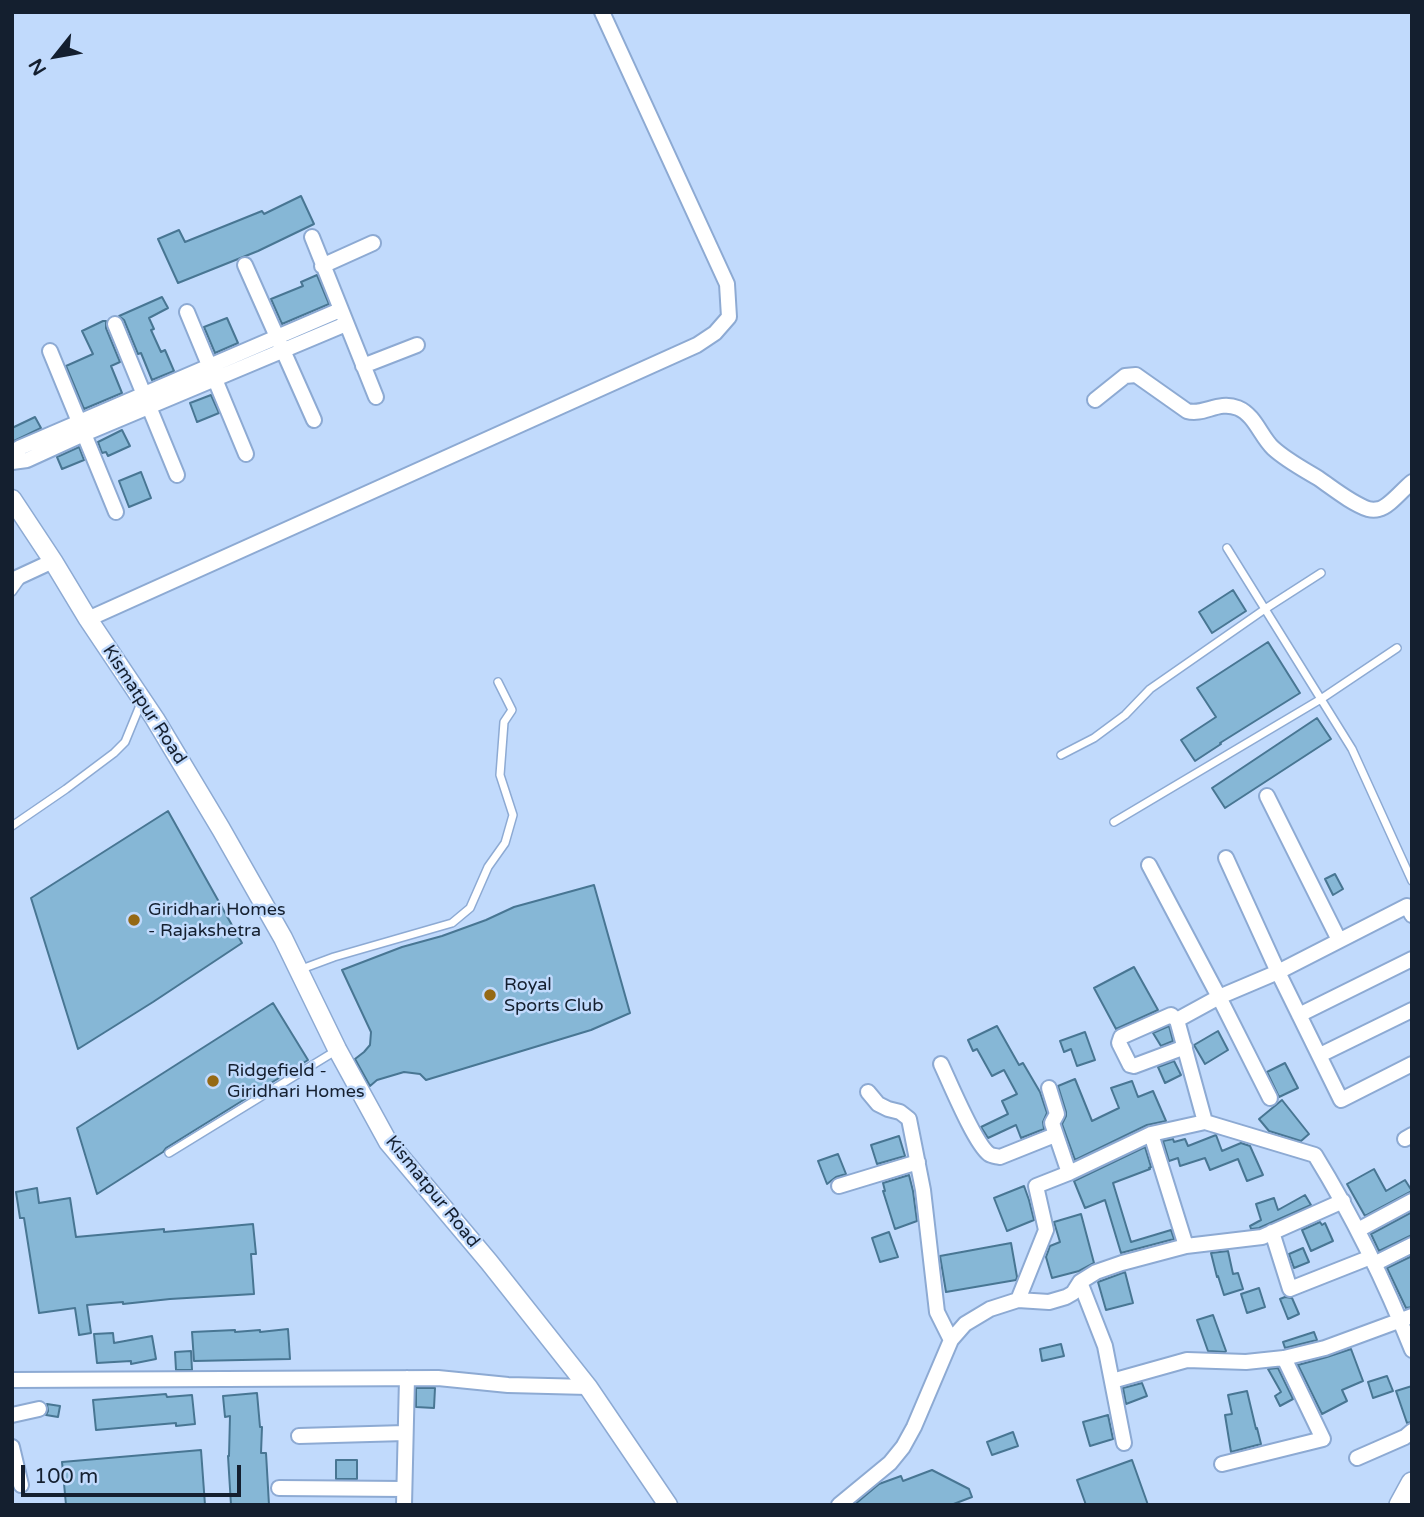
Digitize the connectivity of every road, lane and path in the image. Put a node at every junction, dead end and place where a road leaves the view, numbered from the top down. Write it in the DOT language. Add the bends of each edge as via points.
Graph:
graph roads {
  1 [pos="602,12"];
  2 [pos="312,237"];
  3 [pos="373,243"];
  4 [pos="245,265"];
  5 [pos="322,266"];
  6 [pos="340,310"];
  7 [pos="187,312"];
  8 [pos="115,324"];
  9 [pos="346,324"];
  10 [pos="277,338"];
  11 [pos="416,345"];
  12 [pos="50,351"];
  13 [pos="283,352"];
  14 [pos="363,366"];
  15 [pos="213,374"];
  16 [pos="376,397"];
  17 [pos="147,400"];
  18 [pos="1096,400"];
  19 [pos="314,419"];
  20 [pos="82,428"];
  21 [pos="246,454"];
  22 [pos="12,461"];
  23 [pos="177,475"];
  24 [pos="1412,482"];
  25 [pos="12,499"];
  26 [pos="116,512"];
  27 [pos="1227,548"];
  28 [pos="53,561"];
  29 [pos="1321,573"];
  30 [pos="18,578"];
  31 [pos="12,592"];
  32 [pos="1265,609"];
  33 [pos="88,619"];
  34 [pos="1397,649"];
  35 [pos="498,682"];
  36 [pos="142,699"];
  37 [pos="1321,699"];
  38 [pos="1061,755"];
  39 [pos="1267,796"];
  40 [pos="1114,822"];
  41 [pos="12,826"];
  42 [pos="1226,858"];
  43 [pos="1149,865"];
  44 [pos="1409,869"];
  45 [pos="1412,881"];
  46 [pos="1412,915"];
  47 [pos="1339,940"];
  48 [pos="1412,959"];
  49 [pos="298,970"];
  50 [pos="1278,972"];
  51 [pos="1219,997"];
  52 [pos="1412,1010"];
  53 [pos="1299,1015"];
  54 [pos="1177,1020"];
  55 [pos="1185,1047"];
  56 [pos="338,1049"];
  57 [pos="1320,1055"];
  58 [pos="941,1064"];
  59 [pos="1412,1064"];
  60 [pos="1049,1088"];
  61 [pos="868,1092"];
  62 [pos="1270,1098"];
  63 [pos="1205,1122"];
  64 [pos="1151,1134"];
  65 [pos="1055,1135"];
  66 [pos="169,1153"];
  67 [pos="918,1162"];
  68 [pos="1069,1173"];
  69 [pos="839,1186"];
  70 [pos="1343,1201"];
  71 [pos="1412,1201"];
  72 [pos="1359,1230"];
  73 [pos="1272,1233"];
  74 [pos="1412,1245"];
  75 [pos="1185,1246"];
  76 [pos="1373,1260"];
  77 [pos="1080,1282"];
  78 [pos="1018,1300"];
  79 [pos="1406,1318"];
  80 [pos="951,1340"];
  81 [pos="1412,1350"];
  82 [pos="1284,1358"];
  83 [pos="407,1378"];
  84 [pos="12,1380"];
  85 [pos="1112,1381"];
  86 [pos="588,1387"];
  87 [pos="39,1409"];
  88 [pos="12,1415"];
  89 [pos="1412,1431"];
  90 [pos="405,1433"];
  91 [pos="299,1436"];
  92 [pos="1124,1443"];
  93 [pos="12,1447"];
  94 [pos="1357,1458"];
  95 [pos="1222,1464"];
  96 [pos="1412,1483"];
  97 [pos="21,1485"];
  98 [pos="279,1488"];
  99 [pos="404,1489"];
  100 [pos="404,1505"];
  101 [pos="668,1505"];
  102 [pos="839,1505"];
  103 [pos="1400,1505"];
  1 -- 33 [label="street" via="727,284 729,317 697,345"];
  2 -- 5 [label="street"];
  3 -- 5 [label="street"];
  4 -- 10 [label="street"];
  5 -- 6 [label="street"];
  6 -- 9 [label="street"];
  6 -- 10 [label="street"];
  7 -- 15 [label="street"];
  8 -- 17 [label="street"];
  9 -- 13 [label="street"];
  9 -- 14 [label="street"];
  10 -- 13 [label="street"];
  10 -- 15 [label="street"];
  11 -- 14 [label="street"];
  12 -- 20 [label="street"];
  13 -- 15 [label="street"];
  13 -- 19 [label="street"];
  14 -- 16 [label="street"];
  15 -- 17 [label="street"];
  15 -- 21 [label="street"];
  17 -- 20 [label="street"];
  17 -- 23 [label="street"];
  18 -- 24 [label="street" via="1131,374 1186,411 1238,408 1274,449 1370,510 1385,507"];
  20 -- 22 [label="street" via="27,460"];
  20 -- 26 [label="street"];
  25 -- 28 [label="street, Kismatpur Road"];
  27 -- 32 [label="lane"];
  28 -- 30 [label="street"];
  28 -- 33 [label="street, Kismatpur Road"];
  29 -- 32 [label="lane"];
  30 -- 31 [label="lane"];
  32 -- 37 [label="lane"];
  32 -- 38 [label="lane" via="1150,689 1125,716"];
  33 -- 36 [label="street, Kismatpur Road"];
  34 -- 37 [label="lane"];
  35 -- 49 [label="lane" via="512,710 504,722 500,775 513,815 505,843 488,867 470,908 452,923"];
  36 -- 41 [label="lane" via="125,742 114,753"];
  36 -- 49 [label="street, Kismatpur Road" via="221,829"];
  37 -- 40 [label="lane"];
  37 -- 44 [label="lane" via="1352,749"];
  39 -- 47 [label="street"];
  42 -- 50 [label="street"];
  43 -- 51 [label="street"];
  44 -- 45 [label="lane"];
  46 -- 47 [label="street" via="1407,906"];
  47 -- 50 [label="street"];
  48 -- 53 [label="street"];
  49 -- 56 [label="street, Kismatpur Road"];
  50 -- 51 [label="street"];
  50 -- 53 [label="street"];
  51 -- 54 [label="street"];
  51 -- 62 [label="street"];
  52 -- 57 [label="street"];
  53 -- 57 [label="street"];
  54 -- 55 [label="street"];
  54 -- 55 [label="street" via="1171,1015 1121,1037 1119,1043 1134,1066"];
  55 -- 63 [label="street"];
  56 -- 66 [label="lane"];
  56 -- 86 [label="street, Kismatpur Road" via="388,1142"];
  57 -- 59 [label="street" via="1341,1100"];
  58 -- 65 [label="street" via="974,1132 991,1155 1000,1157"];
  60 -- 65 [label="street" via="1057,1114 1052,1123"];
  61 -- 67 [label="street" via="878,1104 909,1119"];
  63 -- 64 [label="street"];
  63 -- 70 [label="street" via="1315,1155"];
  64 -- 68 [label="street"];
  64 -- 75 [label="street"];
  65 -- 68 [label="street"];
  67 -- 69 [label="street"];
  67 -- 80 [label="street" via="937,1312"];
  68 -- 78 [label="street" via="1037,1186 1046,1230"];
  70 -- 72 [label="street"];
  70 -- 73 [label="street"];
  71 -- 72 [label="street"];
  72 -- 76 [label="street"];
  73 -- 75 [label="street"];
  73 -- 76 [label="street" via="1290,1289"];
  74 -- 76 [label="street"];
  75 -- 77 [label="street" via="1122,1263"];
  76 -- 79 [label="street"];
  77 -- 78 [label="street" via="1073,1293 1049,1302"];
  77 -- 85 [label="street" via="1105,1346"];
  78 -- 80 [label="street" via="990,1309 965,1324"];
  79 -- 81 [label="street"];
  79 -- 82 [label="street"];
  80 -- 102 [label="street" via="903,1447 890,1464"];
  82 -- 85 [label="street" via="1188,1360"];
  82 -- 95 [label="street" via="1323,1439"];
  83 -- 84 [label="street"];
  83 -- 86 [label="street"];
  83 -- 90 [label="street"];
  85 -- 92 [label="street"];
  86 -- 101 [label="street, Kismatpur Road"];
  87 -- 88 [label="street"];
  89 -- 94 [label="street"];
  90 -- 91 [label="street"];
  90 -- 99 [label="street"];
  93 -- 97 [label="street"];
  96 -- 103 [label="main road"];
  98 -- 99 [label="street"];
  99 -- 100 [label="street"];
}
